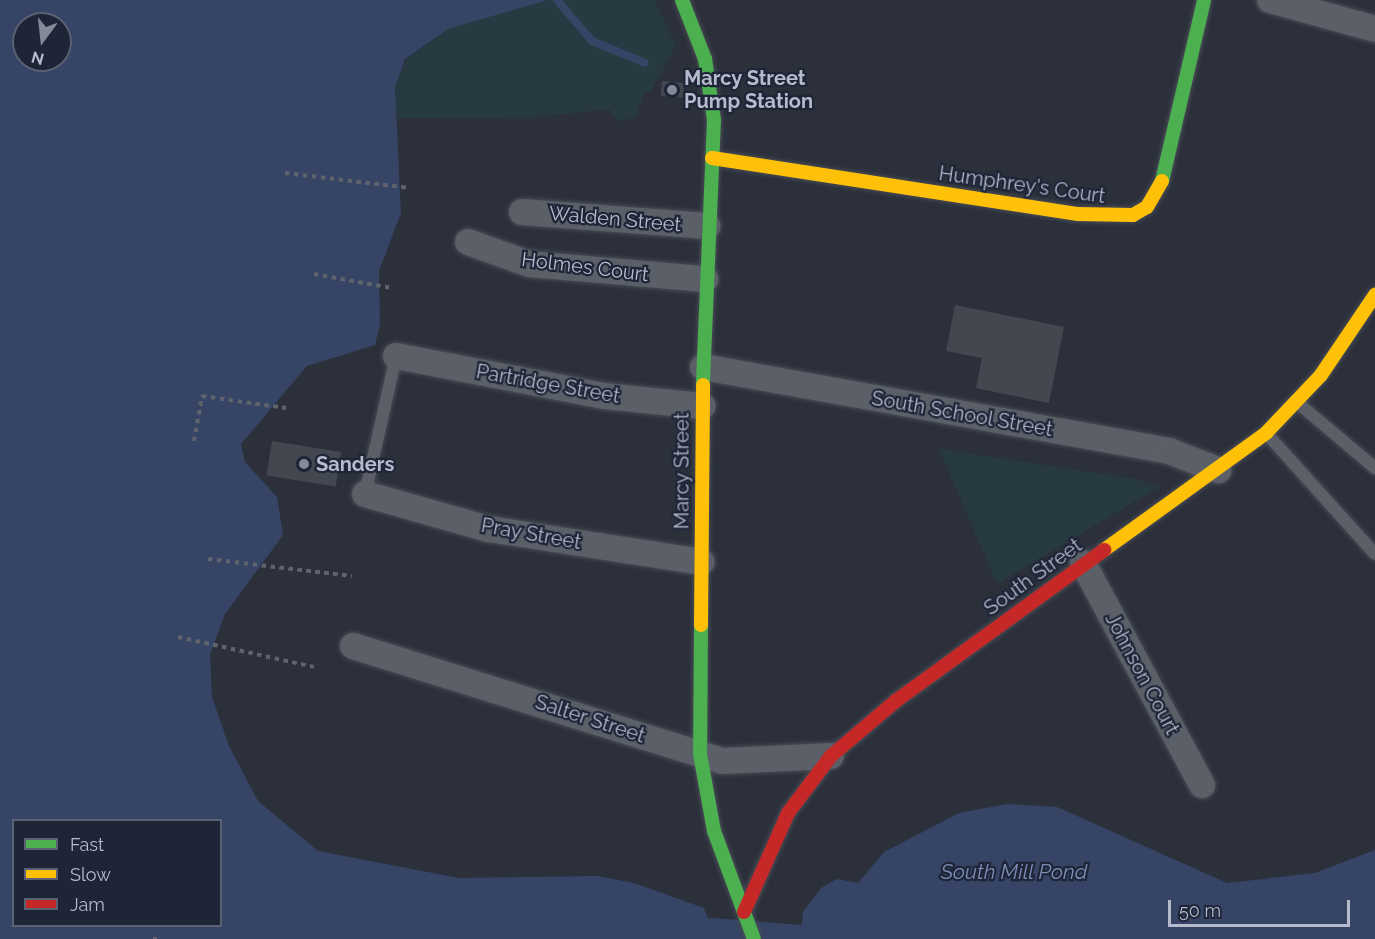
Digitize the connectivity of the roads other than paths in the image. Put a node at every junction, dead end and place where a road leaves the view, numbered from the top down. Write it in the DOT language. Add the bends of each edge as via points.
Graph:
graph roads {
  1 [pos="682,0"];
  2 [pos="1204,0"];
  3 [pos="1270,0"];
  4 [pos="1375,29"];
  5 [pos="712,158"];
  6 [pos="522,212"];
  7 [pos="707,226"];
  8 [pos="468,242"];
  9 [pos="705,279"];
  10 [pos="1375,295"];
  11 [pos="396,356"];
  12 [pos="703,367"];
  13 [pos="1297,403"];
  14 [pos="702,406"];
  15 [pos="1266,433"];
  16 [pos="1375,468"];
  17 [pos="1218,471"];
  18 [pos="365,494"];
  19 [pos="1375,554"];
  20 [pos="701,562"];
  21 [pos="1083,563"];
  22 [pos="353,646"];
  23 [pos="700,754"];
  24 [pos="831,756"];
  25 [pos="1202,785"];
  26 [pos="745,916"];
  27 [pos="754,939"];
  1 -- 5 [label="street, Marcy Street" via="712,91"];
  2 -- 5 [label="street, Humphrey's Court" via="1161,186 1147,207 1133,215 1077,214"];
  3 -- 4 [label="street"];
  5 -- 7 [label="street, Marcy Street"];
  6 -- 7 [label="street, Walden Street"];
  7 -- 9 [label="street, Marcy Street"];
  8 -- 9 [label="street, Holmes Court" via="529,264"];
  9 -- 12 [label="street, Marcy Street"];
  10 -- 13 [label="street, South Street"];
  11 -- 14 [label="street, Partridge Street" via="604,396"];
  11 -- 18 [label="lane"];
  12 -- 14 [label="street, Marcy Street"];
  12 -- 17 [label="street, South School Street" via="1169,451"];
  13 -- 15 [label="street, South Street"];
  13 -- 16 [label="lane"];
  14 -- 20 [label="street, Marcy Street"];
  15 -- 17 [label="street, South Street"];
  15 -- 19 [label="lane"];
  17 -- 21 [label="street, South Street"];
  18 -- 20 [label="street, Pray Street" via="489,529"];
  20 -- 23 [label="street, Marcy Street"];
  21 -- 24 [label="street, South Street" via="897,700"];
  21 -- 25 [label="street, Johnson Court"];
  22 -- 23 [label="street, Salter Street"];
  23 -- 24 [label="street, Salter Street" via="748,763"];
  23 -- 26 [label="street, Marcy Street" via="714,831"];
  24 -- 26 [label="street, South Street" via="788,813"];
  26 -- 27 [label="street, Marcy Street"];
}
